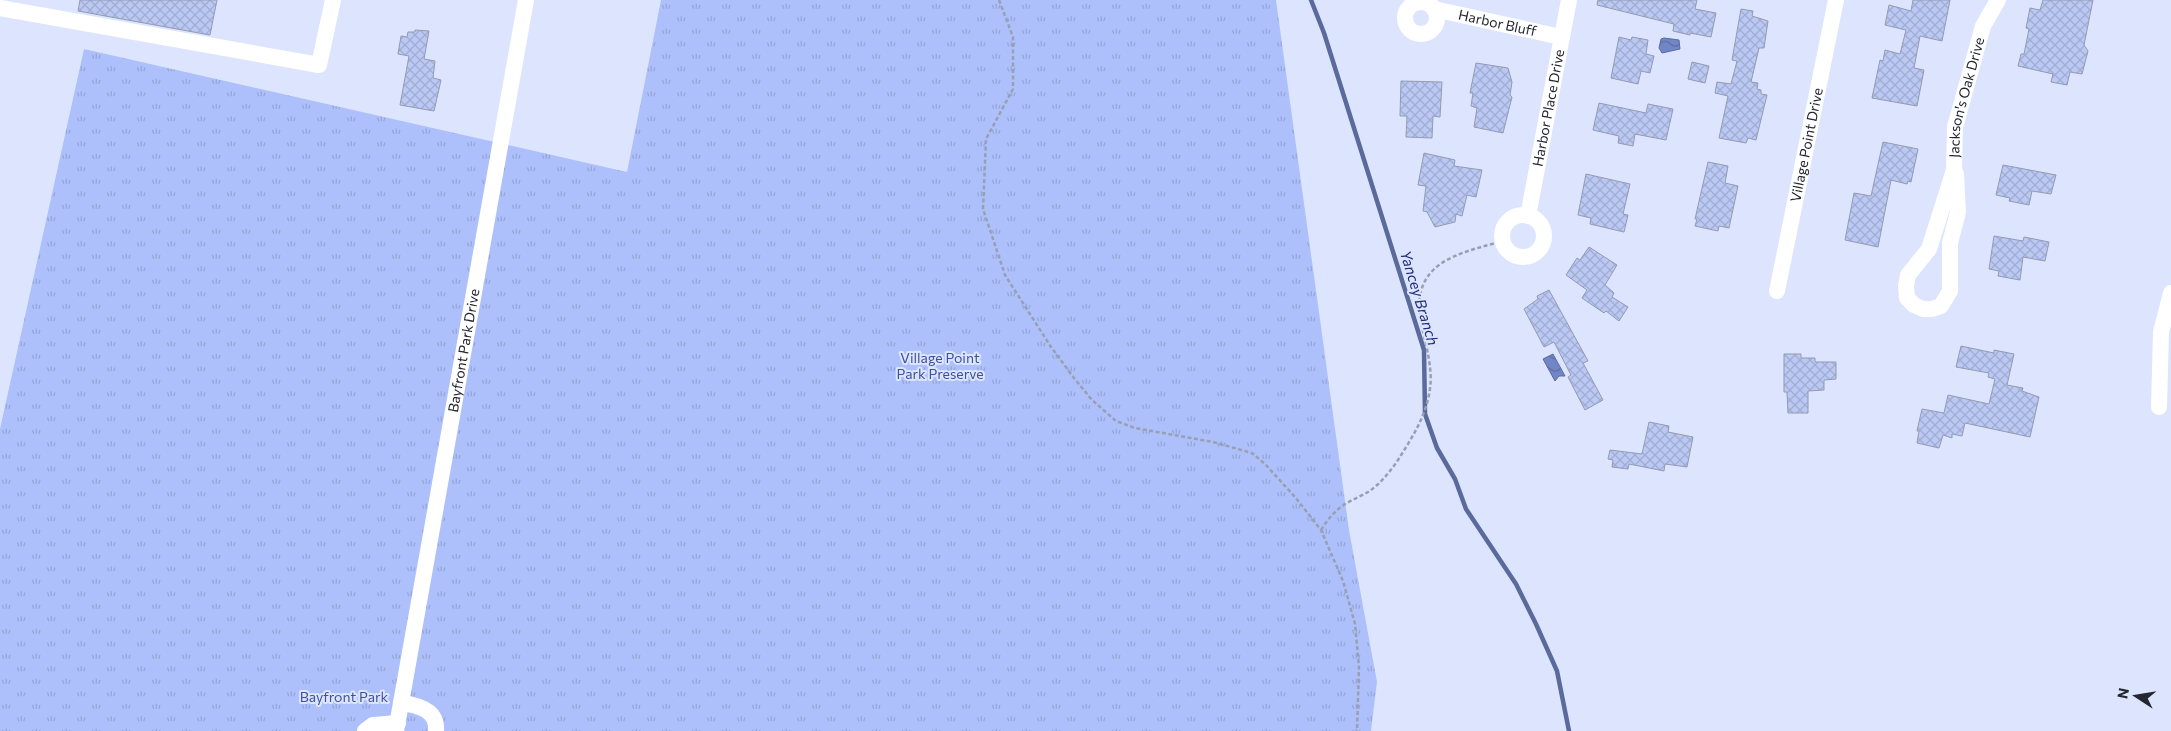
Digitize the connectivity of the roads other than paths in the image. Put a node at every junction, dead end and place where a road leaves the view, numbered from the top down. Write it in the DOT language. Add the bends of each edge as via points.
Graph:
graph roads {
  1 [pos="333,0"];
  2 [pos="526,0"];
  3 [pos="1569,0"];
  4 [pos="1836,0"];
  5 [pos="1988,0"];
  6 [pos="1998,0"];
  7 [pos="0,8"];
  8 [pos="1434,9"];
  9 [pos="1983,26"];
  10 [pos="1561,37"];
  11 [pos="1954,170"];
  12 [pos="1528,216"];
  13 [pos="1777,291"];
  14 [pos="2171,293"];
  15 [pos="2159,407"];
  16 [pos="402,702"];
  17 [pos="397,727"];
  18 [pos="365,731"];
  19 [pos="436,731"];
  1 -- 7 [label="street" via="319,65"];
  2 -- 16 [label="street, Bayfront Park Drive"];
  3 -- 10 [label="street, Harbor Place Drive"];
  4 -- 13 [label="street, Village Point Drive"];
  5 -- 9 [label="street, Jackson's Oak Drive"];
  6 -- 9 [label="street, Jackson's Oak Drive"];
  8 -- 10 [label="street, Harbor Bluff"];
  9 -- 11 [label="street, Jackson's Oak Drive" via="1955,127"];
  10 -- 12 [label="street, Harbor Place Drive"];
  11 -- 11 [label="street, Jackson's Oak Drive" via="1930,250 1908,275 1907,298 1923,309 1941,306 1950,291 1950,252 1958,212"];
  12 -- 12 [label="street" via="1543,229 1543,242 1530,256 1517,256 1503,241 1504,227 1514,217"];
  14 -- 15 [label="street" via="2161,332"];
  16 -- 17 [label="street, Bayfront Park Drive"];
  16 -- 19 [label="street" via="418,705 430,712"];
  17 -- 18 [label="street" via="373,725"];
}
